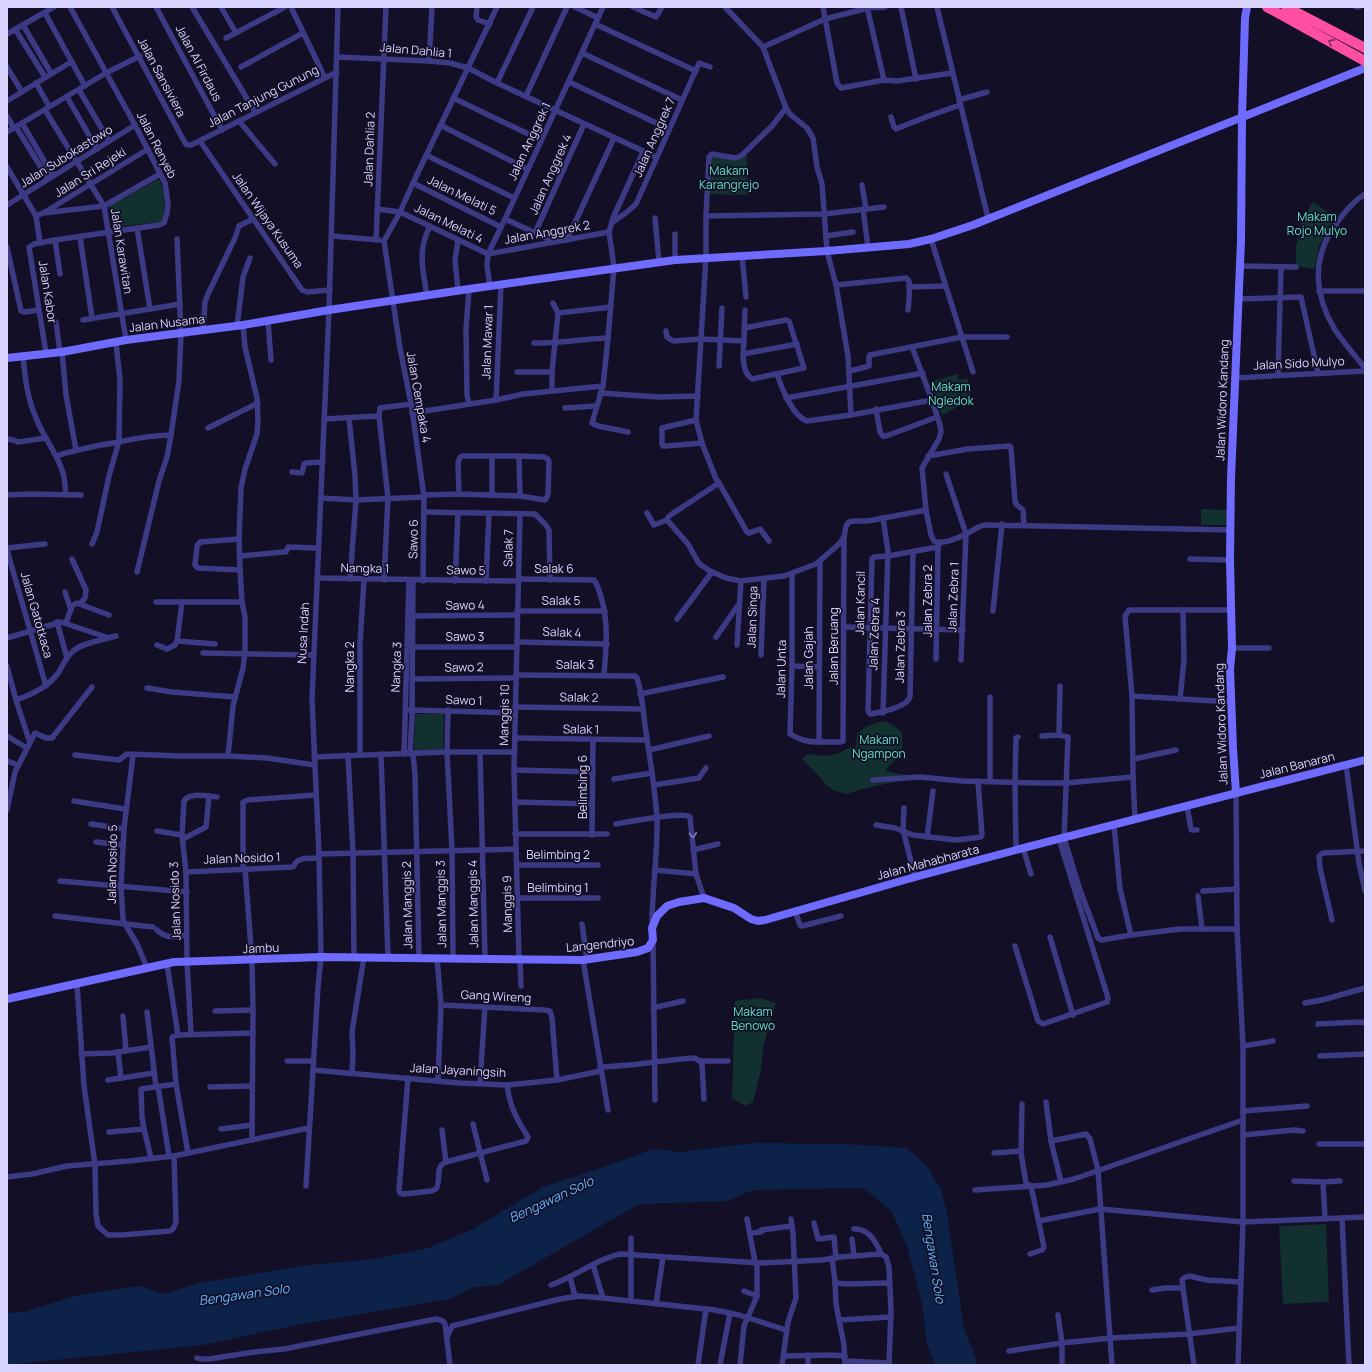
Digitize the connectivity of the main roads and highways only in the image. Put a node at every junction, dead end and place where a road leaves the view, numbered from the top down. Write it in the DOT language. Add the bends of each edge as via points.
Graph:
graph roads {
  1 [pos="1267,7"];
  2 [pos="1292,8"];
  3 [pos="1365,48"];
  4 [pos="1365,61"];
  4 -- 1 [label="highway, one-way"];
  2 -- 3 [label="highway"];
}
